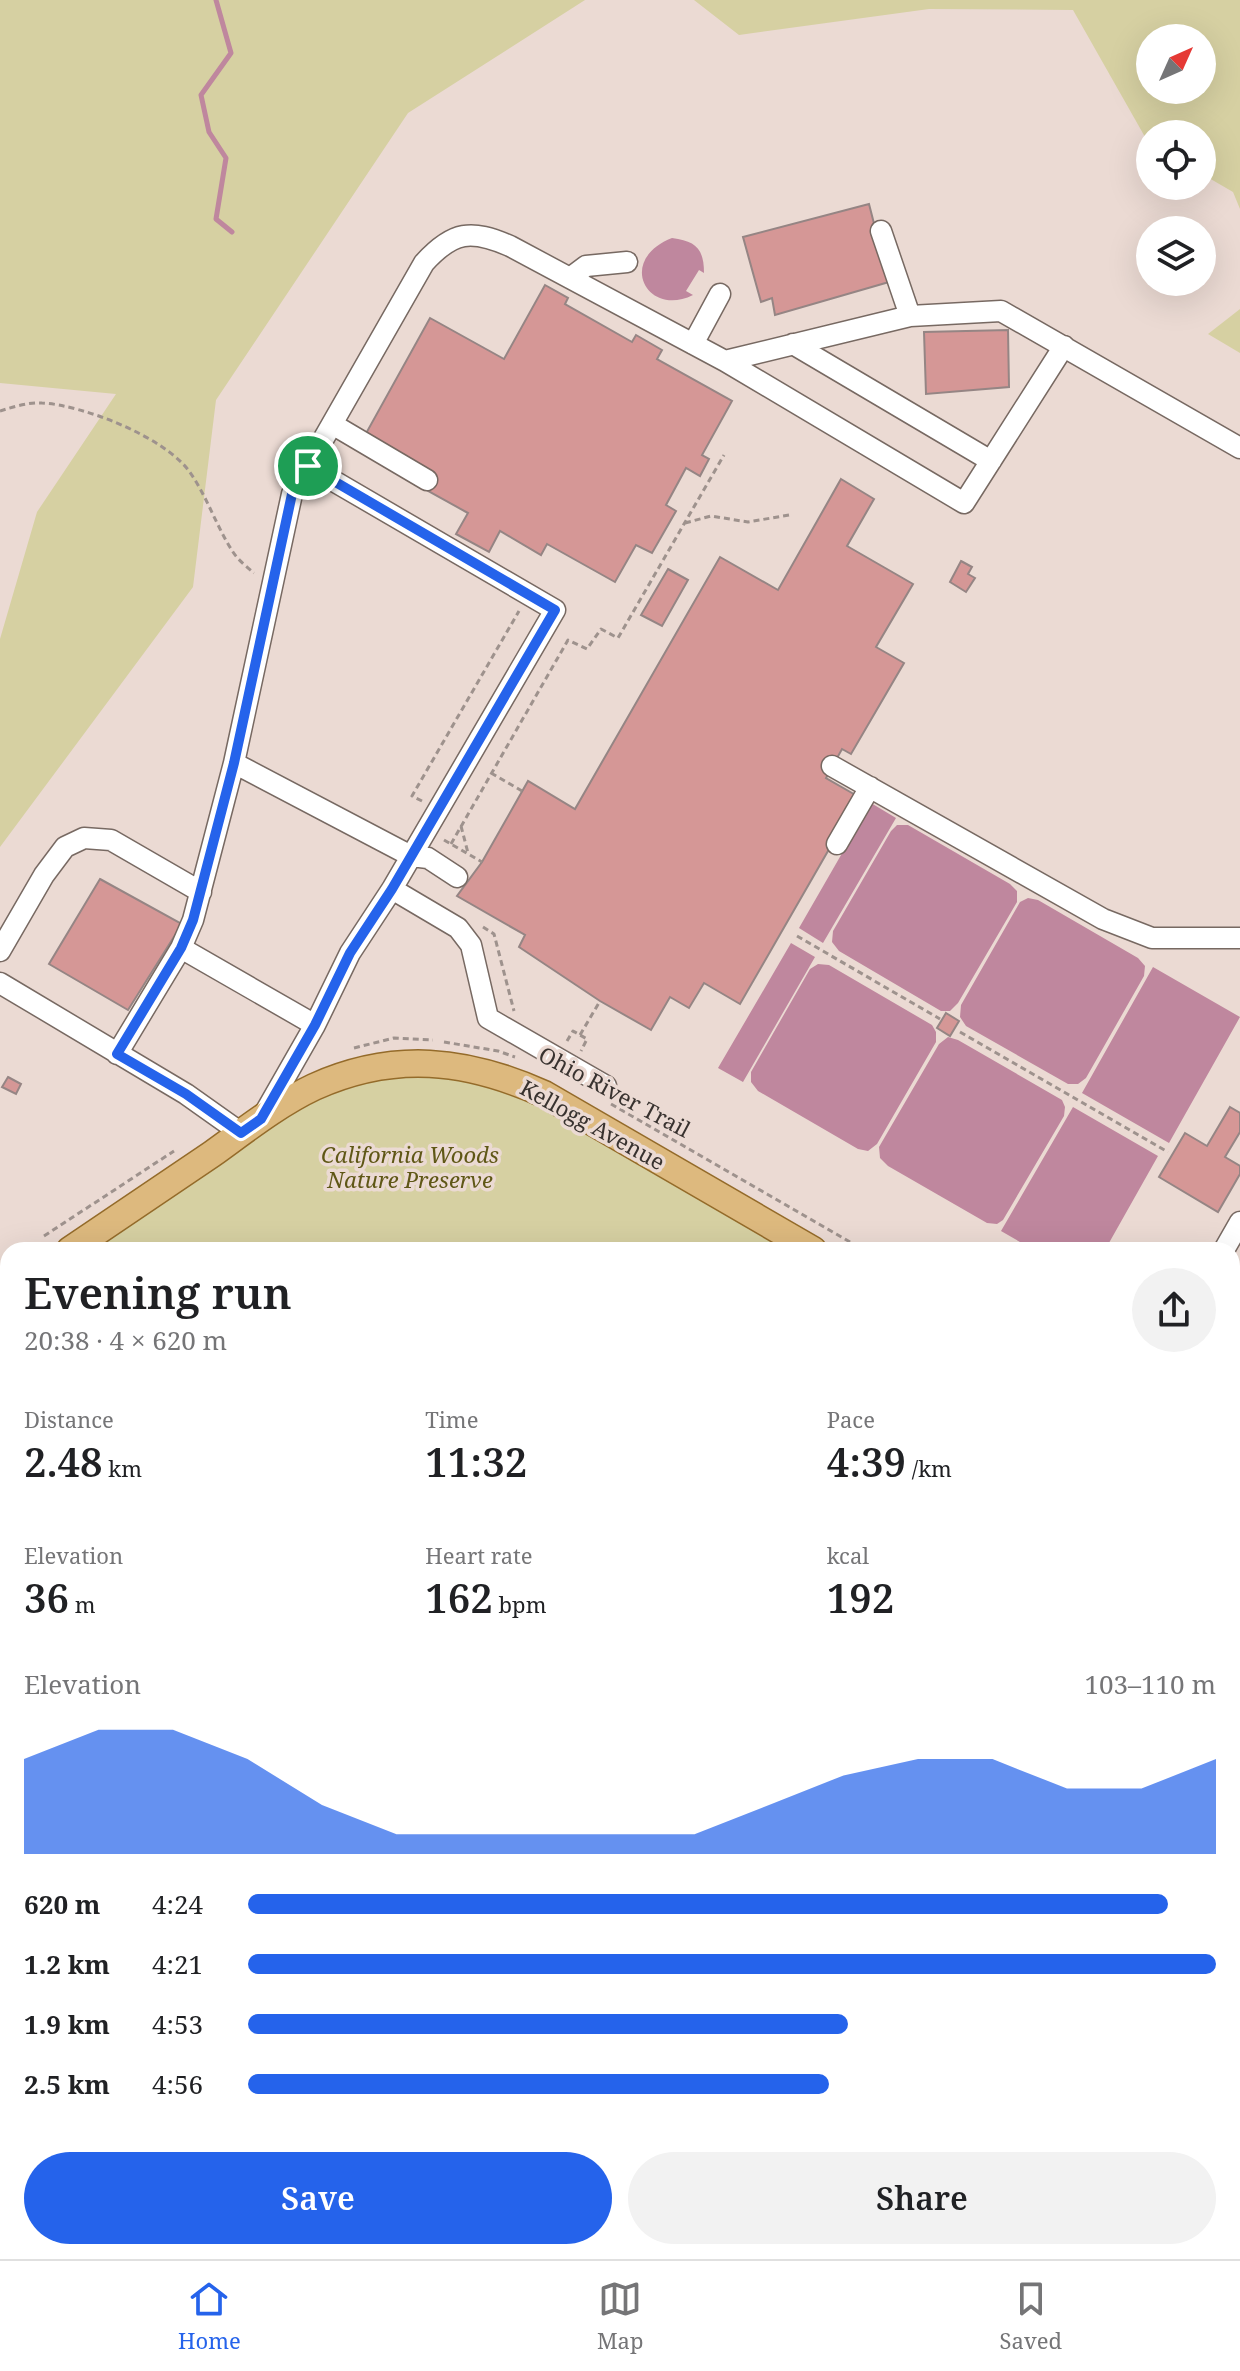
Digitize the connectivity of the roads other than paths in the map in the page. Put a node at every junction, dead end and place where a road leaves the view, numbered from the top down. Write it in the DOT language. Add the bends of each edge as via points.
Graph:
graph roads {
  1 [pos="881,231"];
  2 [pos="627,262"];
  3 [pos="570,278"];
  4 [pos="720,294"];
  5 [pos="910,316"];
  6 [pos="693,344"];
  7 [pos="793,344"];
  8 [pos="1064,346"];
  9 [pos="725,361"];
  10 [pos="332,424"];
  11 [pos="1240,448"];
  12 [pos="991,461"];
  13 [pos="308,466"];
  14 [pos="427,480"];
  15 [pos="234,763"];
  16 [pos="832,766"];
  17 [pos="870,787"];
  18 [pos="837,844"];
  19 [pos="411,856"];
  20 [pos="457,877"];
  21 [pos="392,889"];
  22 [pos="201,892"];
  23 [pos="1240,938"];
  24 [pos="181,948"];
  25 [pos="0,951"];
  26 [pos="0,983"];
  27 [pos="315,1025"];
  28 [pos="117,1054"];
  29 [pos="606,1094"];
  30 [pos="251,1126"];
  31 [pos="1240,1222"];
  32 [pos="82,1242"];
  33 [pos="799,1242"];
  34 [pos="1229,1242"];
  1 -- 5 [label="street"];
  2 -- 3 [label="street" via="586,266"];
  3 -- 6 [label="street"];
  3 -- 10 [label="street" via="490,237 455,237 440,245 424,263"];
  4 -- 6 [label="street"];
  5 -- 7 [label="street"];
  5 -- 8 [label="street" via="1001,311"];
  6 -- 9 [label="street"];
  7 -- 9 [label="street"];
  7 -- 12 [label="street"];
  8 -- 11 [label="street"];
  8 -- 12 [label="street"];
  9 -- 12 [label="street" via="964,503"];
  10 -- 13 [label="street"];
  10 -- 14 [label="street"];
  13 -- 15 [label="street" via="292,494"];
  13 -- 19 [label="street" via="555,610"];
  15 -- 19 [label="street"];
  15 -- 22 [label="street"];
  16 -- 17 [label="street"];
  17 -- 18 [label="street"];
  17 -- 23 [label="street" via="1103,919 1152,938"];
  19 -- 20 [label="street" via="428,858"];
  19 -- 21 [label="street"];
  21 -- 27 [label="street" via="350,953"];
  21 -- 29 [label="street" via="458,928 471,945 488,1018"];
  22 -- 24 [label="street"];
  22 -- 25 [label="street" via="111,840 84,838 65,847 44,875"];
  24 -- 27 [label="street"];
  24 -- 28 [label="street"];
  26 -- 28 [label="street"];
  27 -- 30 [label="street"];
  28 -- 30 [label="street"];
  30 -- 32 [label="main road, Kellogg Avenue"];
  30 -- 33 [label="main road, Kellogg Avenue" via="311,1088 386,1065 434,1063 481,1070 544,1094"];
  31 -- 34 [label="street"];
}
